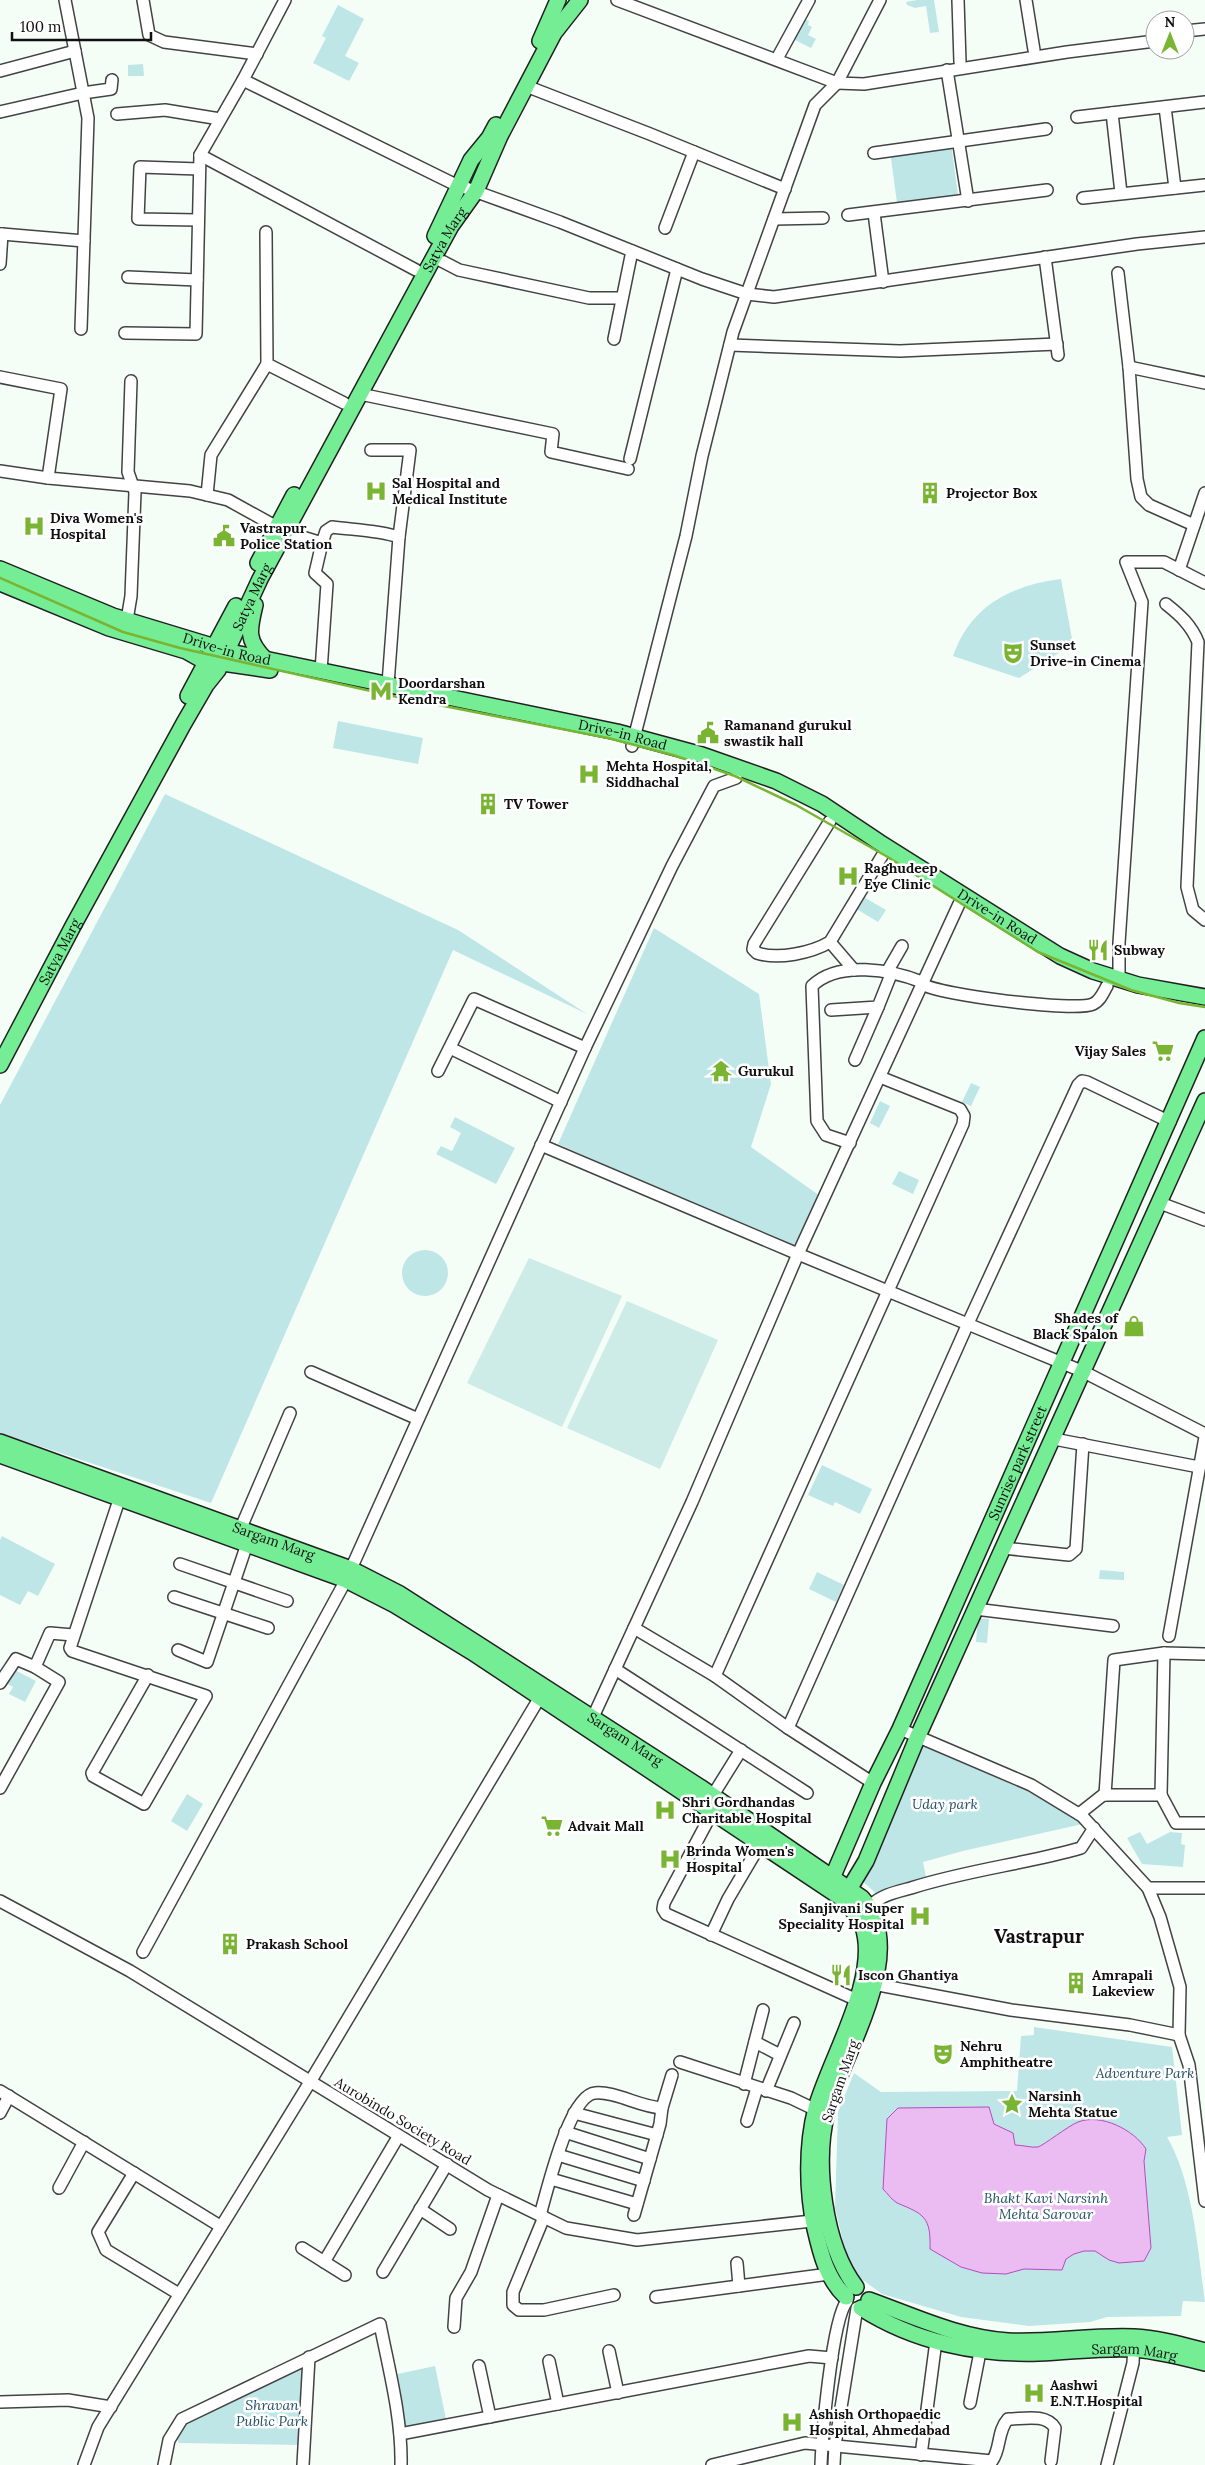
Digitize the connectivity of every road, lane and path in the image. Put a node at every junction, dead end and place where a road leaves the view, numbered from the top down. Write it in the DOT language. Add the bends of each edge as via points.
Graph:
graph roads {
  1 [pos="65,0"];
  2 [pos="143,0"];
  3 [pos="285,0"];
  4 [pos="558,0"];
  5 [pos="580,0"];
  6 [pos="617,0"];
  7 [pos="635,0"];
  8 [pos="808,0"];
  9 [pos="880,0"];
  10 [pos="958,0"];
  11 [pos="1026,0"];
  12 [pos="1145,35"];
  13 [pos="1145,42"];
  14 [pos="1034,50"];
  15 [pos="75,51"];
  16 [pos="257,54"];
  17 [pos="779,55"];
  18 [pos="960,62"];
  19 [pos="0,70"];
  20 [pos="947,70"];
  21 [pos="839,79"];
  22 [pos="112,80"];
  23 [pos="243,80"];
  24 [pos="526,86"];
  25 [pos="83,93"];
  26 [pos="1205,102"];
  27 [pos="1165,107"];
  28 [pos="0,112"];
  29 [pos="1112,113"];
  30 [pos="117,114"];
  31 [pos="1077,117"];
  32 [pos="220,119"];
  33 [pos="1046,129"];
  34 [pos="958,141"];
  35 [pos="694,152"];
  36 [pos="874,153"];
  37 [pos="200,155"];
  38 [pos="199,169"];
  39 [pos="458,185"];
  40 [pos="1205,185"];
  41 [pos="1175,188"];
  42 [pos="785,189"];
  43 [pos="1047,190"];
  44 [pos="476,191"];
  45 [pos="1121,194"];
  46 [pos="1083,198"];
  47 [pos="968,201"];
  48 [pos="874,213"];
  49 [pos="848,216"];
  50 [pos="823,218"];
  51 [pos="774,219"];
  52 [pos="198,220"];
  53 [pos="665,228"];
  54 [pos="266,232"];
  55 [pos="1,234"];
  56 [pos="1205,237"];
  57 [pos="84,241"];
  58 [pos="632,251"];
  59 [pos="434,257"];
  60 [pos="1045,257"];
  61 [pos="0,264"];
  62 [pos="677,269"];
  63 [pos="416,270"];
  64 [pos="1118,273"];
  65 [pos="128,277"];
  66 [pos="197,280"];
  67 [pos="883,282"];
  68 [pos="747,294"];
  69 [pos="622,298"];
  70 [pos="81,329"];
  71 [pos="126,333"];
  72 [pos="614,340"];
  73 [pos="730,345"];
  74 [pos="267,364"];
  75 [pos="1129,368"];
  76 [pos="0,377"];
  77 [pos="131,381"];
  78 [pos="1205,383"];
  79 [pos="360,394"];
  80 [pos="344,403"];
  81 [pos="371,450"];
  82 [pos="0,471"];
  83 [pos="48,478"];
  84 [pos="133,486"];
  85 [pos="1205,493"];
  86 [pos="207,495"];
  87 [pos="1194,525"];
  88 [pos="281,529"];
  89 [pos="399,537"];
  90 [pos="322,544"];
  91 [pos="0,569"];
  92 [pos="1179,570"];
  93 [pos="260,580"];
  94 [pos="1205,582"];
  95 [pos="0,583"];
  96 [pos="1166,604"];
  97 [pos="127,620"];
  98 [pos="218,655"];
  99 [pos="265,659"];
  100 [pos="321,671"];
  101 [pos="388,684"];
  102 [pos="633,741"];
  103 [pos="736,778"];
  104 [pos="830,821"];
  105 [pos="882,856"];
  106 [pos="959,904"];
  107 [pos="1205,920"];
  108 [pos="830,942"];
  109 [pos="902,946"];
  110 [pos="854,970"];
  111 [pos="890,972"];
  112 [pos="922,983"];
  113 [pos="1113,983"];
  114 [pos="1205,997"];
  115 [pos="878,1007"];
  116 [pos="1205,1007"];
  117 [pos="831,1010"];
  118 [pos="1205,1038"];
  119 [pos="0,1045"];
  120 [pos="450,1048"];
  121 [pos="585,1048"];
  122 [pos="855,1060"];
  123 [pos="0,1065"];
  124 [pos="438,1071"];
  125 [pos="880,1076"];
  126 [pos="1205,1101"];
  127 [pos="560,1102"];
  128 [pos="1170,1122"];
  129 [pos="850,1143"];
  130 [pos="541,1145"];
  131 [pos="1160,1203"];
  132 [pos="1205,1220"];
  133 [pos="798,1254"];
  134 [pos="888,1292"];
  135 [pos="967,1325"];
  136 [pos="1061,1364"];
  137 [pos="311,1372"];
  138 [pos="1084,1372"];
  139 [pos="290,1413"];
  140 [pos="418,1418"];
  141 [pos="1205,1435"];
  142 [pos="1054,1439"];
  143 [pos="0,1442"];
  144 [pos="1082,1444"];
  145 [pos="0,1455"];
  146 [pos="1199,1467"];
  147 [pos="120,1497"];
  148 [pos="240,1530"];
  149 [pos="247,1544"];
  150 [pos="1003,1548"];
  151 [pos="180,1564"];
  152 [pos="348,1574"];
  153 [pos="234,1583"];
  154 [pos="174,1597"];
  155 [pos="287,1601"];
  156 [pos="975,1609"];
  157 [pos="223,1613"];
  158 [pos="1113,1626"];
  159 [pos="268,1628"];
  160 [pos="634,1628"];
  161 [pos="73,1634"];
  162 [pos="1169,1636"];
  163 [pos="178,1650"];
  164 [pos="1164,1653"];
  165 [pos="1205,1654"];
  166 [pos="35,1667"];
  167 [pos="615,1669"];
  168 [pos="148,1675"];
  169 [pos="715,1676"];
  170 [pos="0,1684"];
  171 [pos="543,1692"];
  172 [pos="594,1717"];
  173 [pos="788,1728"];
  174 [pos="900,1729"];
  175 [pos="918,1736"];
  176 [pos="741,1750"];
  177 [pos="873,1783"];
  178 [pos="0,1788"];
  179 [pos="807,1793"];
  180 [pos="1106,1794"];
  181 [pos="1161,1795"];
  182 [pos="713,1796"];
  183 [pos="713,1811"];
  184 [pos="1079,1814"];
  185 [pos="1205,1823"];
  186 [pos="1094,1828"];
  187 [pos="761,1844"];
  188 [pos="829,1880"];
  189 [pos="1148,1888"];
  190 [pos="1205,1888"];
  191 [pos="847,1894"];
  192 [pos="0,1901"];
  193 [pos="870,1906"];
  194 [pos="711,1935"];
  195 [pos="143,1952"];
  196 [pos="869,1983"];
  197 [pos="857,2000"];
  198 [pos="763,2010"];
  199 [pos="794,2023"];
  200 [pos="1179,2035"];
  201 [pos="755,2042"];
  202 [pos="780,2055"];
  203 [pos="680,2062"];
  204 [pos="672,2075"];
  205 [pos="310,2082"];
  206 [pos="744,2084"];
  207 [pos="761,2090"];
  208 [pos="4,2094"];
  209 [pos="662,2108"];
  210 [pos="816,2110"];
  211 [pos="0,2113"];
  212 [pos="574,2113"];
  213 [pos="747,2121"];
  214 [pos="565,2132"];
  215 [pos="657,2135"];
  216 [pos="398,2137"];
  217 [pos="1202,2139"];
  218 [pos="84,2142"];
  219 [pos="1202,2153"];
  220 [pos="558,2155"];
  221 [pos="650,2159"];
  222 [pos="447,2164"];
  223 [pos="134,2174"];
  224 [pos="551,2179"];
  225 [pos="644,2181"];
  226 [pos="59,2188"];
  227 [pos="498,2195"];
  228 [pos="1205,2201"];
  229 [pos="420,2209"];
  230 [pos="542,2216"];
  231 [pos="820,2220"];
  232 [pos="220,2226"];
  233 [pos="450,2229"];
  234 [pos="302,2248"];
  235 [pos="324,2262"];
  236 [pos="737,2263"];
  237 [pos="383,2272"];
  238 [pos="829,2274"];
  239 [pos="345,2275"];
  240 [pos="738,2286"];
  241 [pos="179,2294"];
  242 [pos="614,2295"];
  243 [pos="656,2297"];
  244 [pos="856,2300"];
  245 [pos="454,2327"];
  246 [pos="961,2340"];
  247 [pos="936,2341"];
  248 [pos="1134,2343"];
  249 [pos="1202,2350"];
  250 [pos="609,2351"];
  251 [pos="980,2352"];
  252 [pos="309,2358"];
  253 [pos="832,2358"];
  254 [pos="549,2360"];
  255 [pos="1205,2363"];
  256 [pos="479,2366"];
  257 [pos="618,2393"];
  258 [pos="0,2402"];
  259 [pos="970,2403"];
  260 [pos="558,2404"];
  261 [pos="111,2407"];
  262 [pos="490,2417"];
  263 [pos="400,2434"];
  264 [pos="822,2444"];
  265 [pos="835,2445"];
  266 [pos="922,2455"];
  267 [pos="1051,2461"];
  268 [pos="84,2465"];
  269 [pos="164,2465"];
  270 [pos="303,2465"];
  271 [pos="401,2465"];
  272 [pos="712,2465"];
  273 [pos="821,2465"];
  274 [pos="834,2465"];
  275 [pos="1108,2465"];
  1 -- 15 [label="street"];
  2 -- 16 [label="street" via="149,35 164,42"];
  3 -- 16 [label="street"];
  4 -- 39 [label="main road, Satya Marg" via="546,30 489,138 471,160"];
  5 -- 24 [label="main road, Satya Marg" via="554,33"];
  6 -- 21 [label="street"];
  7 -- 21 [label="street"];
  8 -- 17 [label="street"];
  9 -- 21 [label="street"];
  10 -- 18 [label="street"];
  11 -- 14 [label="street"];
  12 -- 14 [label="street"];
  13 -- 20 [label="street"];
  14 -- 18 [label="street"];
  15 -- 19 [label="street"];
  15 -- 25 [label="street"];
  16 -- 23 [label="street"];
  18 -- 21 [label="street"];
  20 -- 21 [label="street" via="864,84"];
  20 -- 34 [label="street"];
  21 -- 42 [label="street" via="816,105"];
  22 -- 25 [label="street" via="111,89"];
  23 -- 32 [label="street"];
  23 -- 39 [label="street"];
  24 -- 35 [label="street"];
  24 -- 44 [label="main road, Satya Marg"];
  25 -- 28 [label="street"];
  25 -- 57 [label="street" via="88,118"];
  26 -- 27 [label="street"];
  27 -- 29 [label="street"];
  27 -- 41 [label="street"];
  29 -- 31 [label="street"];
  29 -- 45 [label="street"];
  30 -- 32 [label="street" via="164,110"];
  32 -- 37 [label="street"];
  33 -- 34 [label="street"];
  34 -- 36 [label="street"];
  34 -- 47 [label="street"];
  35 -- 42 [label="street"];
  35 -- 53 [label="street"];
  37 -- 38 [label="street"];
  37 -- 63 [label="street"];
  38 -- 52 [label="street"];
  38 -- 52 [label="street" via="140,167 138,219"];
  39 -- 44 [label="street"];
  39 -- 63 [label="main road, Satya Marg"];
  40 -- 41 [label="street"];
  41 -- 45 [label="street"];
  42 -- 51 [label="street"];
  43 -- 47 [label="street"];
  44 -- 58 [label="street"];
  44 -- 59 [label="main road, Satya Marg"];
  45 -- 46 [label="street"];
  47 -- 48 [label="street"];
  48 -- 49 [label="street"];
  48 -- 67 [label="street"];
  50 -- 51 [label="street"];
  51 -- 68 [label="street"];
  52 -- 66 [label="street"];
  54 -- 74 [label="street"];
  55 -- 57 [label="street"];
  55 -- 61 [label="street"];
  56 -- 60 [label="street"];
  57 -- 70 [label="street"];
  58 -- 62 [label="street"];
  58 -- 69 [label="street"];
  59 -- 69 [label="street" via="468,272 589,298"];
  59 -- 79 [label="main road, Satya Marg"];
  60 -- 67 [label="street"];
  60 -- 73 [label="street" via="1057,350 900,351"];
  62 -- 68 [label="street"];
  62 -- 79 [label="street" via="629,464 551,452 553,434"];
  63 -- 80 [label="main road, Satya Marg"];
  64 -- 75 [label="street"];
  65 -- 66 [label="street"];
  66 -- 71 [label="street" via="196,334"];
  67 -- 68 [label="street" via="774,297"];
  68 -- 73 [label="street"];
  69 -- 72 [label="street"];
  73 -- 102 [label="street" via="686,536"];
  74 -- 80 [label="street"];
  74 -- 86 [label="street" via="211,455"];
  75 -- 78 [label="street"];
  75 -- 87 [label="street" via="1141,497 1149,505"];
  76 -- 83 [label="street" via="60,389"];
  77 -- 84 [label="street" via="128,472"];
  79 -- 88 [label="main road, Satya Marg"];
  80 -- 88 [label="main road, Satya Marg"];
  81 -- 89 [label="street" via="410,450"];
  82 -- 83 [label="street"];
  83 -- 84 [label="street"];
  84 -- 86 [label="street"];
  84 -- 97 [label="street" via="131,596"];
  85 -- 87 [label="street"];
  86 -- 88 [label="street" via="228,500"];
  87 -- 92 [label="street"];
  88 -- 90 [label="street"];
  88 -- 93 [label="main road, Satya Marg"];
  88 -- 98 [label="main road, Satya Marg"];
  89 -- 90 [label="street" via="332,527 326,530"];
  89 -- 101 [label="street"];
  90 -- 100 [label="street" via="315,568 315,573 327,584"];
  91 -- 97 [label="main road, Drive-in Road"];
  92 -- 94 [label="street"];
  92 -- 113 [label="street" via="1164,562 1126,562 1142,602 1119,944"];
  93 -- 98 [label="main road, Satya Marg"];
  93 -- 99 [label="main road" via="249,633"];
  95 -- 98 [label="main road, Drive-in Road" via="109,628 186,651"];
  96 -- 107 [label="street" via="1182,617 1198,642 1187,887 1193,910"];
  97 -- 98 [label="main road, Drive-in Road"];
  98 -- 99 [label="main road, Drive-in Road"];
  98 -- 102 [label="main road, Drive-in Road" via="270,670"];
  98 -- 119 [label="main road, Satya Marg"];
  98 -- 123 [label="main road, Satya Marg"];
  99 -- 100 [label="main road, Drive-in Road"];
  100 -- 101 [label="main road, Drive-in Road"];
  101 -- 102 [label="main road, Drive-in Road"];
  102 -- 103 [label="main road, Drive-in Road"];
  102 -- 113 [label="main road, Drive-in Road" via="702,755 776,781 822,804 1060,956"];
  103 -- 104 [label="main road, Drive-in Road" via="772,790"];
  103 -- 121 [label="street" via="714,786"];
  104 -- 105 [label="main road, Drive-in Road"];
  104 -- 108 [label="street" via="753,949 764,956 780,956 822,947"];
  105 -- 106 [label="main road, Drive-in Road"];
  105 -- 108 [label="street"];
  106 -- 112 [label="street"];
  106 -- 113 [label="main road, Drive-in Road" via="1055,964"];
  108 -- 110 [label="street"];
  109 -- 111 [label="street"];
  110 -- 111 [label="street"];
  110 -- 129 [label="street" via="839,972 812,987 817,1121 826,1135"];
  111 -- 112 [label="street"];
  111 -- 115 [label="street"];
  112 -- 113 [label="street" via="946,992 1072,1007 1093,1004"];
  112 -- 125 [label="street"];
  113 -- 114 [label="main road, Drive-in Road"];
  113 -- 116 [label="main road, Drive-in Road" via="1156,1000"];
  115 -- 117 [label="street"];
  115 -- 122 [label="street"];
  118 -- 128 [label="main road, Sunrise park street"];
  120 -- 121 [label="street" via="474,999"];
  120 -- 124 [label="street"];
  120 -- 127 [label="street"];
  121 -- 127 [label="street"];
  125 -- 129 [label="street"];
  125 -- 134 [label="street" via="960,1109 964,1116"];
  126 -- 131 [label="main road"];
  127 -- 130 [label="street"];
  128 -- 135 [label="street" via="1082,1081"];
  128 -- 136 [label="main road, Sunrise park street"];
  129 -- 133 [label="street"];
  130 -- 133 [label="street"];
  130 -- 140 [label="street"];
  131 -- 132 [label="street"];
  131 -- 138 [label="main road"];
  133 -- 134 [label="street"];
  133 -- 160 [label="street" via="692,1502"];
  134 -- 135 [label="street"];
  134 -- 169 [label="street"];
  135 -- 136 [label="street"];
  135 -- 173 [label="street"];
  136 -- 138 [label="street"];
  136 -- 174 [label="main road, Sunrise park street"];
  137 -- 140 [label="street"];
  138 -- 141 [label="street"];
  138 -- 142 [label="main road"];
  139 -- 148 [label="street"];
  140 -- 152 [label="street"];
  141 -- 146 [label="street"];
  142 -- 144 [label="street"];
  142 -- 150 [label="main road"];
  143 -- 148 [label="main road, Sargam Marg"];
  144 -- 146 [label="street"];
  144 -- 150 [label="street" via="1076,1549 1069,1555"];
  145 -- 147 [label="main road, Sargam Marg"];
  146 -- 162 [label="street"];
  147 -- 149 [label="main road, Sargam Marg"];
  147 -- 161 [label="street"];
  148 -- 152 [label="main road, Sargam Marg"];
  149 -- 152 [label="main road, Sargam Marg"];
  149 -- 153 [label="street"];
  150 -- 156 [label="main road"];
  151 -- 153 [label="street"];
  152 -- 171 [label="main road, Sargam Marg" via="400,1594"];
  152 -- 195 [label="street"];
  153 -- 155 [label="street"];
  153 -- 157 [label="street"];
  154 -- 157 [label="street"];
  156 -- 158 [label="street"];
  156 -- 175 [label="main road"];
  157 -- 159 [label="street"];
  157 -- 163 [label="street" via="207,1662"];
  160 -- 167 [label="street"];
  160 -- 169 [label="street"];
  161 -- 166 [label="street" via="50,1634"];
  161 -- 168 [label="street" via="72,1651"];
  164 -- 165 [label="street"];
  164 -- 180 [label="street" via="1114,1660"];
  164 -- 181 [label="street"];
  166 -- 170 [label="street" via="15,1660"];
  166 -- 178 [label="street" via="59,1684"];
  167 -- 172 [label="street"];
  167 -- 176 [label="street"];
  168 -- 168 [label="street" via="206,1697 144,1804 92,1773"];
  169 -- 173 [label="street"];
  171 -- 172 [label="main road, Sargam Marg"];
  171 -- 183 [label="main road, Sargam Marg"];
  171 -- 205 [label="street"];
  172 -- 182 [label="main road, Sargam Marg"];
  173 -- 177 [label="street"];
  174 -- 175 [label="street"];
  174 -- 177 [label="main road, Sunrise park street"];
  175 -- 184 [label="street" via="1031,1785"];
  175 -- 191 [label="main road" via="866,1861"];
  176 -- 179 [label="street"];
  176 -- 182 [label="street"];
  177 -- 188 [label="main road, Sunrise park street"];
  180 -- 181 [label="street"];
  180 -- 184 [label="street"];
  181 -- 185 [label="street" via="1176,1823"];
  182 -- 188 [label="main road, Sargam Marg"];
  183 -- 187 [label="main road, Sargam Marg"];
  183 -- 194 [label="street" via="663,1909 666,1914"];
  184 -- 186 [label="street"];
  186 -- 189 [label="street"];
  186 -- 193 [label="street" via="1081,1848 936,1880 878,1898"];
  187 -- 188 [label="main road, Sargam Marg"];
  187 -- 194 [label="street"];
  188 -- 191 [label="main road, Sargam Marg"];
  189 -- 190 [label="street"];
  189 -- 200 [label="street" via="1180,1987"];
  191 -- 193 [label="main road, Sargam Marg"];
  191 -- 196 [label="main road, Sargam Marg" via="865,1936"];
  192 -- 205 [label="street, Aurobindo Society Road" via="130,1971"];
  193 -- 196 [label="main road, Sargam Marg" via="878,1931 879,1955"];
  194 -- 197 [label="street"];
  196 -- 197 [label="main road, Sargam Marg"];
  196 -- 200 [label="street" via="1011,2010"];
  196 -- 231 [label="main road, Sargam Marg" via="827,2113"];
  197 -- 210 [label="main road, Sargam Marg"];
  198 -- 201 [label="street"];
  199 -- 202 [label="street"];
  200 -- 217 [label="street" via="1189,2065"];
  201 -- 202 [label="street"];
  201 -- 206 [label="street"];
  202 -- 207 [label="street"];
  203 -- 206 [label="street"];
  204 -- 209 [label="street"];
  205 -- 216 [label="street, Aurobindo Society Road"];
  205 -- 232 [label="street"];
  206 -- 207 [label="street"];
  207 -- 210 [label="street" via="791,2098"];
  207 -- 213 [label="street"];
  208 -- 211 [label="street"];
  208 -- 218 [label="street"];
  209 -- 212 [label="street" via="593,2093"];
  209 -- 215 [label="street"];
  210 -- 231 [label="main road, Sargam Marg" via="810,2156"];
  212 -- 214 [label="street"];
  212 -- 215 [label="street"];
  214 -- 220 [label="street"];
  214 -- 221 [label="street"];
  215 -- 221 [label="street"];
  216 -- 222 [label="street, Aurobindo Society Road"];
  216 -- 235 [label="street"];
  217 -- 219 [label="street"];
  218 -- 223 [label="street"];
  218 -- 226 [label="street"];
  219 -- 228 [label="street"];
  220 -- 224 [label="street"];
  220 -- 225 [label="street"];
  221 -- 225 [label="street"];
  222 -- 227 [label="street, Aurobindo Society Road"];
  222 -- 229 [label="street"];
  223 -- 232 [label="street"];
  223 -- 241 [label="street" via="98,2232 106,2250"];
  224 -- 225 [label="street" via="635,2210"];
  224 -- 230 [label="street"];
  227 -- 230 [label="street, Aurobindo Society Road"];
  227 -- 245 [label="street" via="471,2272 456,2298"];
  229 -- 233 [label="street"];
  229 -- 237 [label="street"];
  230 -- 231 [label="street, Aurobindo Society Road" via="566,2228 637,2240"];
  230 -- 242 [label="street" via="513,2292 513,2305 520,2310 544,2310"];
  231 -- 238 [label="main road, Sargam Marg"];
  231 -- 244 [label="main road, Sargam Marg"];
  232 -- 241 [label="street"];
  234 -- 235 [label="street"];
  235 -- 239 [label="street"];
  236 -- 240 [label="street"];
  238 -- 240 [label="street"];
  238 -- 244 [label="main road, Sargam Marg" via="837,2289"];
  240 -- 243 [label="street"];
  241 -- 261 [label="street"];
  244 -- 246 [label="main road, Sargam Marg" via="898,2312"];
  244 -- 247 [label="main road, Sargam Marg" via="892,2326"];
  244 -- 253 [label="street" via="842,2306"];
  244 -- 265 [label="street"];
  246 -- 247 [label="main road, Sargam Marg"];
  246 -- 248 [label="main road, Sargam Marg"];
  246 -- 251 [label="main road, Sargam Marg"];
  247 -- 266 [label="street"];
  248 -- 249 [label="main road, Sargam Marg"];
  248 -- 251 [label="main road, Sargam Marg" via="1040,2353"];
  248 -- 255 [label="main road, Sargam Marg"];
  248 -- 275 [label="street" via="1133,2362"];
  250 -- 257 [label="street"];
  251 -- 259 [label="street"];
  252 -- 263 [label="street" via="380,2324"];
  252 -- 269 [label="street" via="182,2419 169,2440"];
  252 -- 270 [label="street"];
  253 -- 257 [label="street" via="809,2356"];
  253 -- 264 [label="street"];
  254 -- 260 [label="street"];
  256 -- 262 [label="street"];
  257 -- 260 [label="street"];
  258 -- 261 [label="street" via="68,2400"];
  260 -- 262 [label="street"];
  261 -- 268 [label="street" via="98,2427"];
  262 -- 263 [label="street"];
  263 -- 271 [label="street"];
  264 -- 265 [label="street"];
  264 -- 272 [label="street" via="806,2443"];
  264 -- 273 [label="street"];
  265 -- 266 [label="street"];
  265 -- 274 [label="street"];
  266 -- 267 [label="street" via="992,2461 1002,2426 1008,2419 1046,2419 1055,2428"];
}
